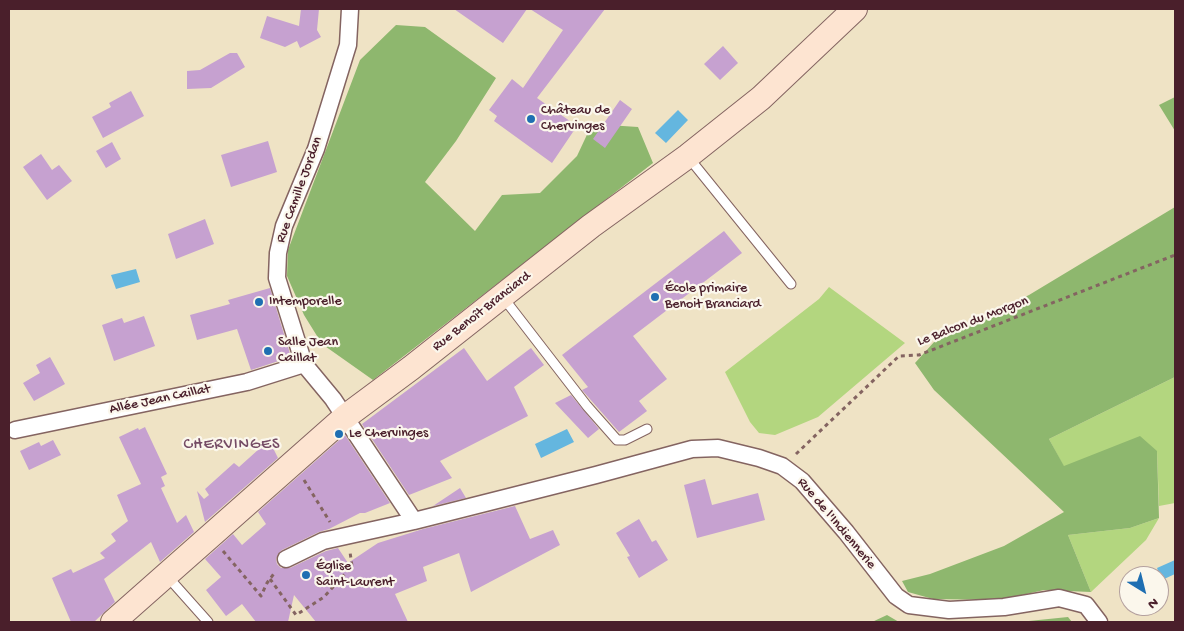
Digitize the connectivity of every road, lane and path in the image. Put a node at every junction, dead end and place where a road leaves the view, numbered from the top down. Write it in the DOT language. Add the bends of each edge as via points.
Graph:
graph roads {
  1 [pos="350,9"];
  2 [pos="855,9"];
  3 [pos="688,156"];
  4 [pos="1175,255"];
  5 [pos="791,284"];
  6 [pos="502,296"];
  7 [pos="304,364"];
  8 [pos="345,417"];
  9 [pos="647,428"];
  10 [pos="15,430"];
  11 [pos="293,462"];
  12 [pos="782,466"];
  13 [pos="414,521"];
  14 [pos="210,535"];
  15 [pos="344,536"];
  16 [pos="286,559"];
  17 [pos="167,576"];
  18 [pos="270,579"];
  19 [pos="113,622"];
  20 [pos="208,622"];
  21 [pos="1099,622"];
  1 -- 7 [label="street, Rue Camille Jordan" via="348,44 337,83 316,148 284,226 278,253 277,278"];
  2 -- 3 [label="street, Rue Benoît Branciard" via="761,98"];
  3 -- 5 [label="lane"];
  3 -- 6 [label="street, Rue Benoît Branciard"];
  4 -- 12 [label="path, Le Balcon du Morgon" via="919,355 899,356"];
  6 -- 8 [label="street, Rue Benoît Branciard"];
  6 -- 9 [label="lane" via="586,406 617,440 625,440"];
  7 -- 8 [label="street, Rue Camille Jordan"];
  7 -- 10 [label="street, Allée Jean Caillat" via="246,382"];
  8 -- 11 [label="street, Rue Benoît Branciard"];
  8 -- 13 [label="street"];
  11 -- 14 [label="street, Rue Benoît Branciard"];
  11 -- 15 [label="path"];
  12 -- 13 [label="street, Rue de l'Indiennerie" via="718,448 692,449"];
  12 -- 21 [label="street, Rue de l'Indiennerie" via="802,481 896,596 910,605 949,610 1004,607 1059,598 1086,605"];
  13 -- 15 [label="street, Rue de l'Indiennerie"];
  14 -- 17 [label="street, Rue Benoît Branciard"];
  14 -- 18 [label="path" via="261,596"];
  15 -- 16 [label="street, Rue de l'Indiennerie" via="323,541"];
  15 -- 18 [label="path" via="352,566 324,597 296,615"];
  16 -- 18 [label="path"];
  17 -- 19 [label="street, Rue Benoît Branciard"];
  17 -- 20 [label="lane"];
}
